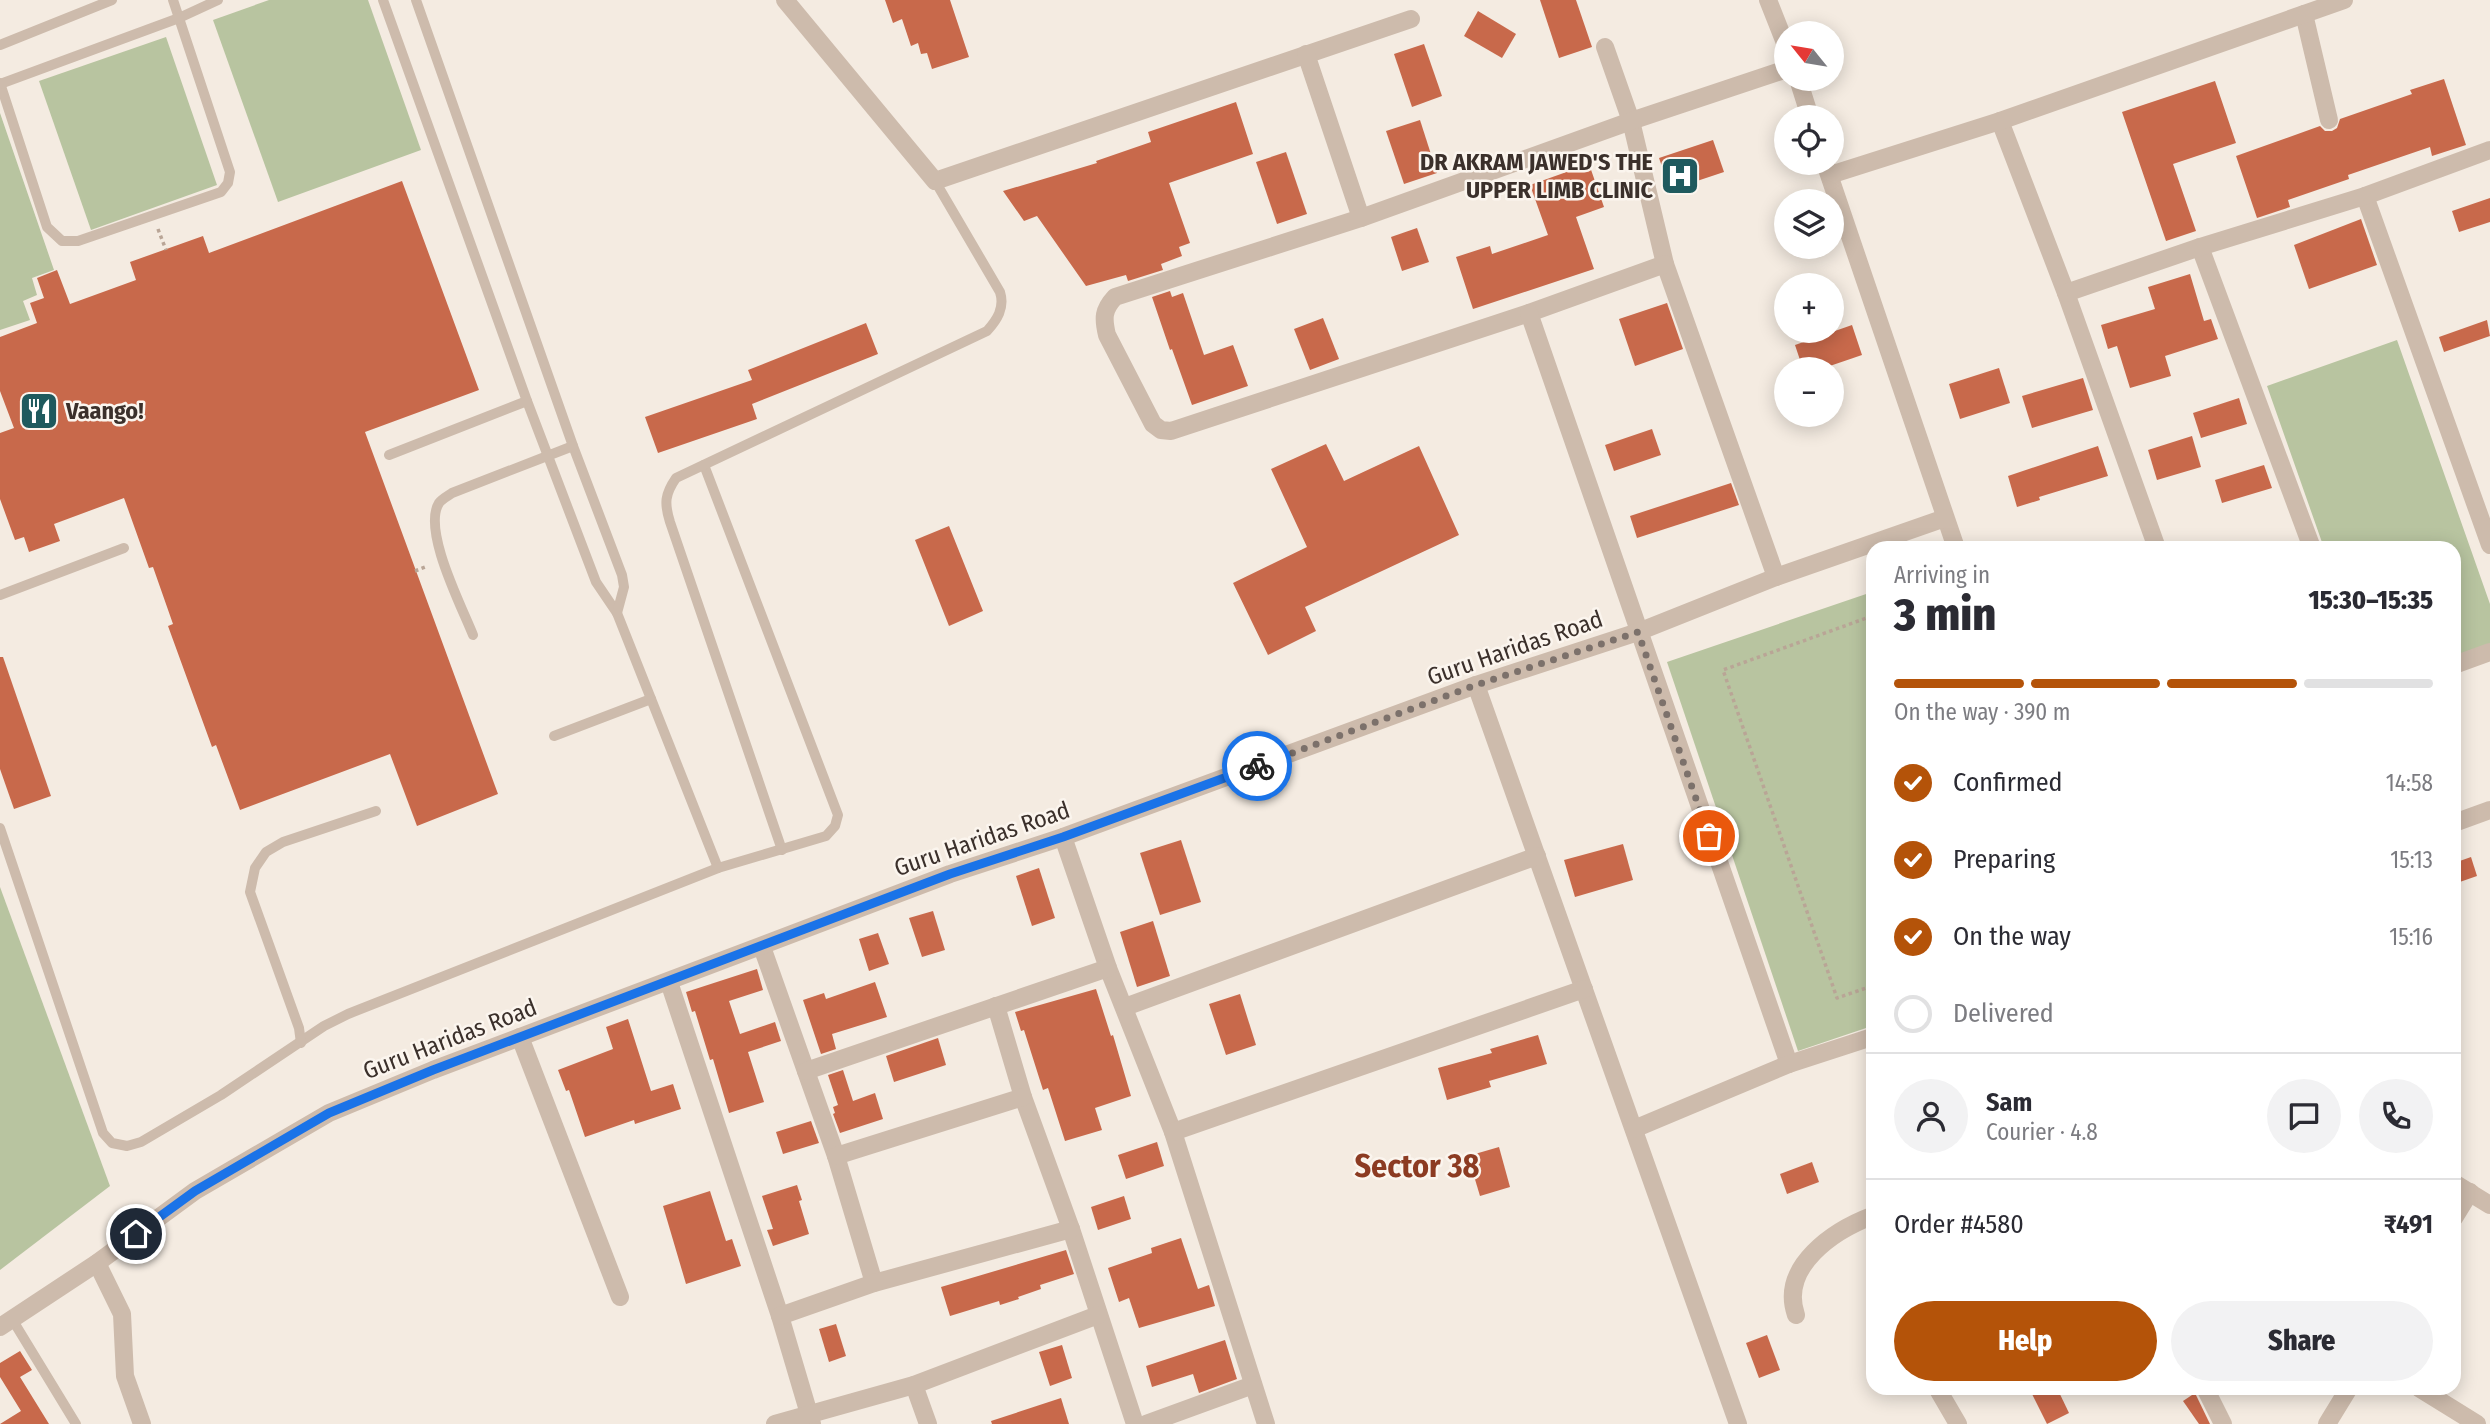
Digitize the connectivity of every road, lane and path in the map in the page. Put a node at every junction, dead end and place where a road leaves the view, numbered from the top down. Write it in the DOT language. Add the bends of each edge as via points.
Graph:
graph roads {
  1 [pos="113,0"];
  2 [pos="173,0"];
  3 [pos="218,0"];
  4 [pos="383,0"];
  5 [pos="416,0"];
  6 [pos="1768,0"];
  7 [pos="2344,0"];
  8 [pos="793,2"];
  9 [pos="2304,14"];
  10 [pos="179,18"];
  11 [pos="1411,19"];
  12 [pos="1776,21"];
  13 [pos="0,45"];
  14 [pos="1605,47"];
  15 [pos="1306,54"];
  16 [pos="1774,73"];
  17 [pos="0,84"];
  18 [pos="2329,120"];
  19 [pos="1631,121"];
  20 [pos="2000,121"];
  21 [pos="2490,150"];
  22 [pos="1844,165"];
  23 [pos="1830,175"];
  24 [pos="935,181"];
  25 [pos="2365,196"];
  26 [pos="153,215"];
  27 [pos="1361,218"];
  28 [pos="2200,247"];
  29 [pos="166,250"];
  30 [pos="1665,264"];
  31 [pos="2066,293"];
  32 [pos="1529,313"];
  33 [pos="527,401"];
  34 [pos="573,446"];
  35 [pos="389,455"];
  36 [pos="548,456"];
  37 [pos="704,465"];
  38 [pos="1945,518"];
  39 [pos="1879,541"];
  40 [pos="1953,541"];
  41 [pos="2155,541"];
  42 [pos="2309,541"];
  43 [pos="2490,545"];
  44 [pos="1866,546"];
  45 [pos="124,548"];
  46 [pos="1776,577"];
  47 [pos="0,595"];
  48 [pos="617,613"];
  49 [pos="1866,618"];
  50 [pos="1638,632"];
  51 [pos="473,635"];
  52 [pos="2490,652"];
  53 [pos="2461,662"];
  54 [pos="1476,685"];
  55 [pos="651,699"];
  56 [pos="554,736"];
  57 [pos="2490,810"];
  58 [pos="376,811"];
  59 [pos="2461,820"];
  60 [pos="0,828"];
  61 [pos="1063,837"];
  62 [pos="782,850"];
  63 [pos="1537,856"];
  64 [pos="718,868"];
  65 [pos="762,947"];
  66 [pos="1108,968"];
  67 [pos="669,982"];
  68 [pos="1866,988"];
  69 [pos="1584,989"];
  70 [pos="996,1006"];
  71 [pos="1125,1007"];
  72 [pos="520,1038"];
  73 [pos="1866,1039"];
  74 [pos="301,1043"];
  75 [pos="1789,1064"];
  76 [pos="806,1071"];
  77 [pos="1023,1097"];
  78 [pos="1634,1129"];
  79 [pos="1173,1132"];
  80 [pos="836,1156"];
  81 [pos="2461,1186"];
  82 [pos="2470,1192"];
  83 [pos="2490,1205"];
  84 [pos="2461,1207"];
  85 [pos="1866,1218"];
  86 [pos="1071,1229"];
  87 [pos="97,1263"];
  88 [pos="874,1283"];
  89 [pos="620,1297"];
  90 [pos="1098,1314"];
  91 [pos="1796,1315"];
  92 [pos="780,1316"];
  93 [pos="6,1323"];
  94 [pos="914,1385"];
  95 [pos="1253,1385"];
  96 [pos="1941,1395"];
  97 [pos="2208,1395"];
  98 [pos="2345,1395"];
  99 [pos="2430,1395"];
  100 [pos="810,1418"];
  101 [pos="76,1424"];
  102 [pos="142,1424"];
  103 [pos="775,1424"];
  104 [pos="928,1424"];
  105 [pos="1135,1424"];
  106 [pos="1146,1424"];
  107 [pos="1266,1424"];
  108 [pos="1738,1424"];
  109 [pos="1958,1424"];
  110 [pos="2223,1424"];
  111 [pos="2327,1424"];
  112 [pos="2477,1424"];
  1 -- 13 [label="lane"];
  2 -- 10 [label="lane"];
  3 -- 10 [label="lane"];
  4 -- 33 [label="lane"];
  5 -- 34 [label="lane"];
  6 -- 12 [label="street"];
  7 -- 9 [label="street"];
  8 -- 24 [label="street"];
  9 -- 18 [label="street"];
  9 -- 20 [label="street"];
  10 -- 17 [label="lane"];
  10 -- 26 [label="lane" via="230,172 221,192"];
  11 -- 15 [label="street"];
  14 -- 19 [label="street"];
  15 -- 24 [label="street"];
  15 -- 27 [label="street"];
  16 -- 19 [label="street"];
  17 -- 26 [label="lane" via="53,234 62,241 78,241"];
  19 -- 27 [label="street"];
  19 -- 30 [label="street"];
  20 -- 22 [label="street"];
  20 -- 31 [label="street"];
  21 -- 25 [label="street"];
  23 -- 38 [label="street"];
  24 -- 37 [label="lane" via="1000,292 1003,302 996,321 987,331"];
  25 -- 28 [label="street"];
  25 -- 43 [label="street"];
  26 -- 29 [label="path"];
  27 -- 32 [label="street" via="1115,297 1105,308 1107,335 1153,424 1171,431"];
  28 -- 31 [label="street"];
  28 -- 42 [label="street"];
  30 -- 32 [label="street"];
  30 -- 46 [label="street"];
  31 -- 41 [label="street"];
  32 -- 50 [label="street"];
  33 -- 35 [label="lane"];
  33 -- 36 [label="lane"];
  34 -- 36 [label="lane"];
  34 -- 48 [label="lane" via="622,575 624,587"];
  36 -- 48 [label="lane" via="596,582"];
  36 -- 51 [label="lane" via="452,492 440,502 435,539"];
  37 -- 62 [label="lane" via="676,478 665,505"];
  37 -- 62 [label="lane" via="838,815 826,836"];
  38 -- 39 [label="street, Guru Haridas Road"];
  38 -- 40 [label="street"];
  44 -- 46 [label="street, Guru Haridas Road"];
  45 -- 47 [label="lane"];
  46 -- 50 [label="street, Guru Haridas Road"];
  48 -- 55 [label="lane"];
  49 -- 68 [label="path" via="1723,670 1837,998"];
  50 -- 54 [label="street, Guru Haridas Road"];
  50 -- 75 [label="street"];
  52 -- 53 [label="street"];
  54 -- 61 [label="street, Guru Haridas Road"];
  54 -- 63 [label="street"];
  55 -- 56 [label="lane"];
  55 -- 64 [label="lane"];
  57 -- 59 [label="street"];
  58 -- 74 [label="lane" via="283,842 266,852 255,868 250,892"];
  60 -- 74 [label="lane" via="103,1133 112,1143 127,1146 141,1142"];
  61 -- 65 [label="street, Guru Haridas Road" via="950,874"];
  61 -- 66 [label="street"];
  62 -- 64 [label="lane"];
  63 -- 69 [label="street"];
  63 -- 71 [label="street"];
  64 -- 74 [label="lane" via="348,1014"];
  65 -- 67 [label="street, Guru Haridas Road"];
  65 -- 76 [label="street"];
  66 -- 70 [label="street"];
  66 -- 71 [label="street"];
  67 -- 72 [label="street, Guru Haridas Road"];
  67 -- 92 [label="street"];
  69 -- 78 [label="street"];
  69 -- 79 [label="street"];
  70 -- 76 [label="street"];
  70 -- 77 [label="street"];
  71 -- 79 [label="street"];
  72 -- 87 [label="street, Guru Haridas Road" via="329,1113 195,1191"];
  72 -- 89 [label="street"];
  73 -- 75 [label="street"];
  75 -- 78 [label="street"];
  76 -- 80 [label="street"];
  77 -- 80 [label="street"];
  77 -- 86 [label="street"];
  78 -- 108 [label="street"];
  79 -- 95 [label="street"];
  80 -- 88 [label="street"];
  81 -- 82 [label="street"];
  82 -- 83 [label="street"];
  82 -- 84 [label="street"];
  85 -- 91 [label="street" via="1810,1254 1793,1293"];
  86 -- 88 [label="street"];
  86 -- 90 [label="street"];
  87 -- 93 [label="street, Guru Haridas Road"];
  87 -- 102 [label="street" via="122,1314 125,1376"];
  88 -- 92 [label="street"];
  90 -- 94 [label="street"];
  90 -- 105 [label="street"];
  92 -- 100 [label="street"];
  93 -- 101 [label="lane"];
  94 -- 100 [label="street"];
  94 -- 104 [label="street"];
  95 -- 106 [label="street"];
  95 -- 107 [label="street"];
  96 -- 109 [label="street"];
  97 -- 110 [label="street"];
  98 -- 111 [label="street"];
  99 -- 112 [label="street"];
  100 -- 103 [label="street"];
}
